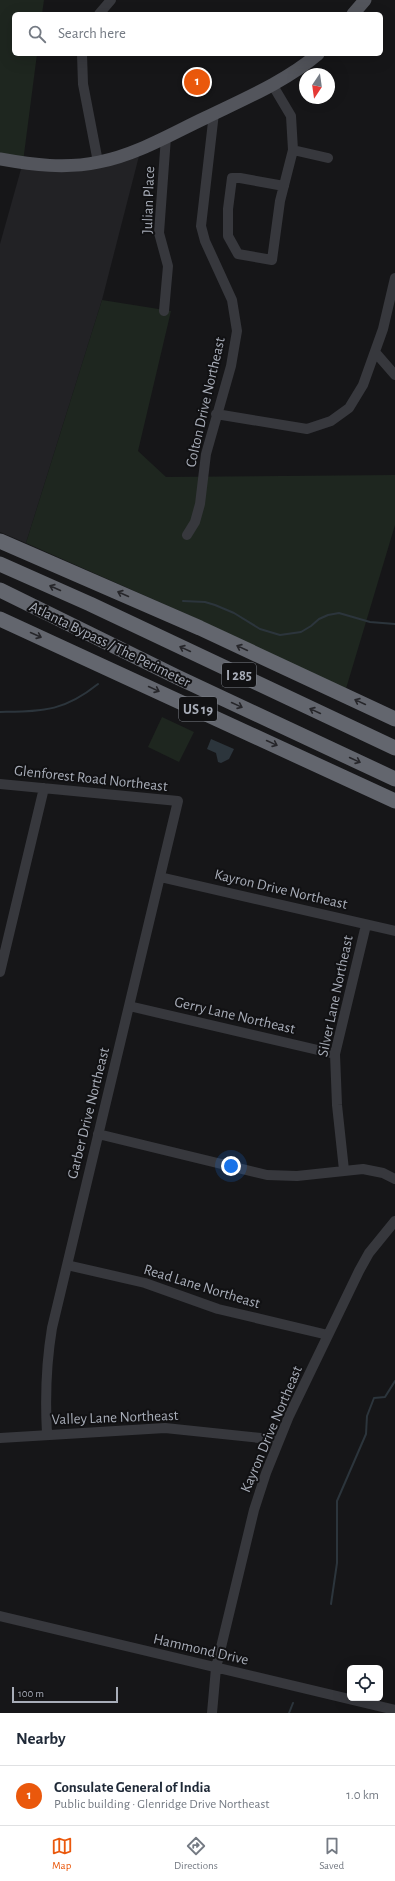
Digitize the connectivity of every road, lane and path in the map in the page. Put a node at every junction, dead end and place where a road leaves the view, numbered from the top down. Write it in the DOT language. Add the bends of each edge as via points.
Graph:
graph roads {
  1 [pos="111,0"];
  2 [pos="365,0"];
  3 [pos="101,12"];
  4 [pos="355,12"];
  5 [pos="82,56"];
  6 [pos="315,56"];
  7 [pos="272,84"];
  8 [pos="214,113"];
  9 [pos="166,137"];
  10 [pos="293,150"];
  11 [pos="328,158"];
  12 [pos="0,159"];
  13 [pos="98,162"];
  14 [pos="284,186"];
  15 [pos="395,278"];
  16 [pos="164,311"];
  17 [pos="375,352"];
  18 [pos="395,375"];
  19 [pos="216,414"];
  20 [pos="187,535"];
  21 [pos="0,540"];
  22 [pos="0,564"];
  23 [pos="3,592"];
  24 [pos="0,619"];
  25 [pos="395,719"];
  26 [pos="395,748"];
  27 [pos="395,779"];
  28 [pos="0,784"];
  29 [pos="44,788"];
  30 [pos="178,801"];
  31 [pos="395,801"];
  32 [pos="160,877"];
  33 [pos="366,925"];
  34 [pos="395,931"];
  35 [pos="0,972"];
  36 [pos="129,1006"];
  37 [pos="335,1054"];
  38 [pos="98,1134"];
  39 [pos="344,1170"];
  40 [pos="395,1180"];
  41 [pos="395,1221"];
  42 [pos="67,1264"];
  43 [pos="328,1335"];
  44 [pos="47,1434"];
  45 [pos="0,1438"];
  46 [pos="279,1440"];
  47 [pos="0,1616"];
  48 [pos="216,1668"];
  49 [pos="395,1710"];
  50 [pos="212,1713"];
  1 -- 3 [label="street"];
  2 -- 4 [label="main road"];
  5 -- 13 [label="street" via="83,84"];
  6 -- 7 [label="main road" via="295,72"];
  7 -- 8 [label="main road"];
  7 -- 10 [label="street" via="291,116"];
  8 -- 9 [label="main road"];
  8 -- 19 [label="street, Colton Drive Northeast" via="201,226 205,241 232,300 237,331 231,366"];
  9 -- 13 [label="main road" via="120,157"];
  9 -- 16 [label="street, Julian Place" via="159,233 168,266"];
  10 -- 11 [label="street"];
  10 -- 14 [label="street"];
  12 -- 13 [label="main road" via="51,166 75,166"];
  14 -- 14 [label="street" via="272,260 238,254 228,236 232,178"];
  15 -- 17 [label="street"];
  17 -- 18 [label="street"];
  17 -- 19 [label="street" via="363,385 349,408 331,421 307,429"];
  19 -- 20 [label="street, Colton Drive Northeast" via="206,454 200,504 195,522"];
  25 -- 21 [label="highway, one-way" via="200,628"];
  26 -- 22 [label="highway, Atlanta Bypass / The Perimeter / I 285, one-way"];
  23 -- 27 [label="highway, Atlanta Bypass / The Perimeter / I 285, one-way"];
  24 -- 31 [label="highway, US 19, one-way"];
  28 -- 29 [label="street, Glenforest Road Northeast"];
  29 -- 30 [label="street, Glenforest Road Northeast"];
  29 -- 35 [label="street"];
  30 -- 32 [label="street, Garber Drive Northeast"];
  32 -- 33 [label="street, Kayron Drive Northeast"];
  32 -- 36 [label="street, Garber Drive Northeast"];
  33 -- 34 [label="street, Kayron Drive Northeast"];
  33 -- 37 [label="street, Silver Lane Northeast"];
  36 -- 37 [label="street, Gerry Lane Northeast"];
  36 -- 38 [label="street, Garber Drive Northeast"];
  37 -- 39 [label="street, Silver Lane Northeast"];
  38 -- 39 [label="street" via="267,1175 297,1176"];
  38 -- 42 [label="street, Garber Drive Northeast"];
  39 -- 40 [label="street" via="373,1170"];
  41 -- 43 [label="street, Kayron Drive Northeast" via="369,1253"];
  42 -- 43 [label="street, Read Lane Northeast" via="145,1283 218,1309"];
  42 -- 44 [label="street, Garber Drive Northeast" via="47,1359"];
  43 -- 46 [label="street, Kayron Drive Northeast"];
  44 -- 45 [label="street, Valley Lane Northeast"];
  44 -- 46 [label="street, Valley Lane Northeast" via="165,1428"];
  46 -- 48 [label="street, Kayron Drive Northeast" via="254,1510"];
  47 -- 48 [label="street, Hammond Drive"];
  48 -- 49 [label="street, Hammond Drive"];
  48 -- 50 [label="street, Kayron Drive Northeast"];
}
